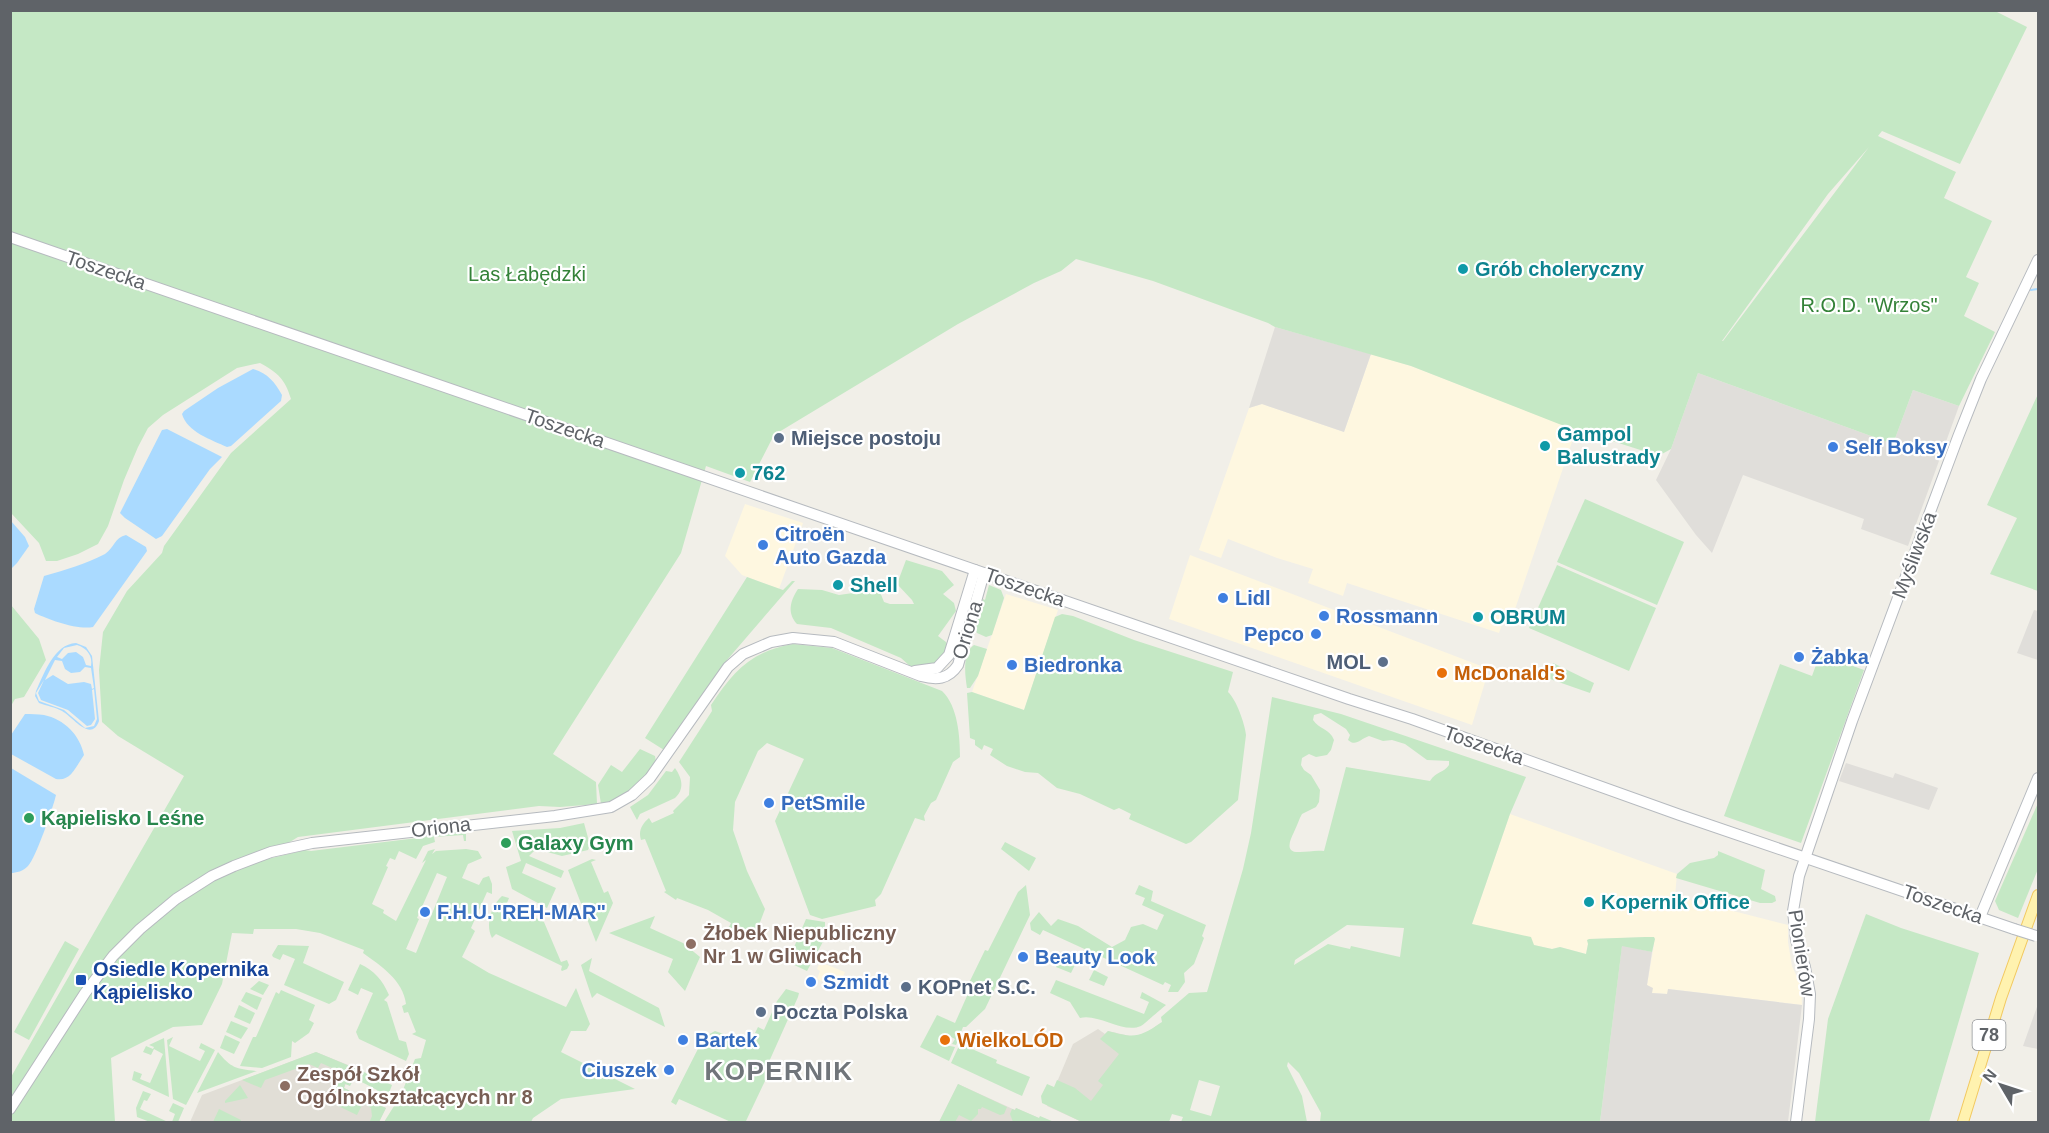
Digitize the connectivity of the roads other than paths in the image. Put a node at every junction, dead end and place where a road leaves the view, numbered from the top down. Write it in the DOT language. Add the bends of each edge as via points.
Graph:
graph roads {
  1 [pos="10,237"];
  2 [pos="2038,260"];
  3 [pos="980,571"];
  4 [pos="2038,778"];
  5 [pos="1805,856"];
  6 [pos="2038,895"];
  7 [pos="1980,917"];
  8 [pos="2037,937"];
  9 [pos="10,1109"];
  10 [pos="1796,1122"];
  11 [pos="1963,1122"];
  1 -- 3 [label="main road, Toszecka"];
  2 -- 5 [label="main road, Myśliwska" via="1958,437"];
  3 -- 5 [label="main road, Toszecka"];
  3 -- 9 [label="main road, Oriona" via="957,665 933,679 834,642 793,638 771,642 743,654 728,666 650,778 611,807 312,843 271,852 212,876 163,909 112,956"];
  4 -- 7 [label="main road"];
  5 -- 7 [label="main road, Toszecka"];
  5 -- 10 [label="main road, Pionierów" via="1792,911 1810,994"];
  6 -- 11 [label="main road, 78"];
  7 -- 8 [label="main road, Toszecka, bridge"];
}
